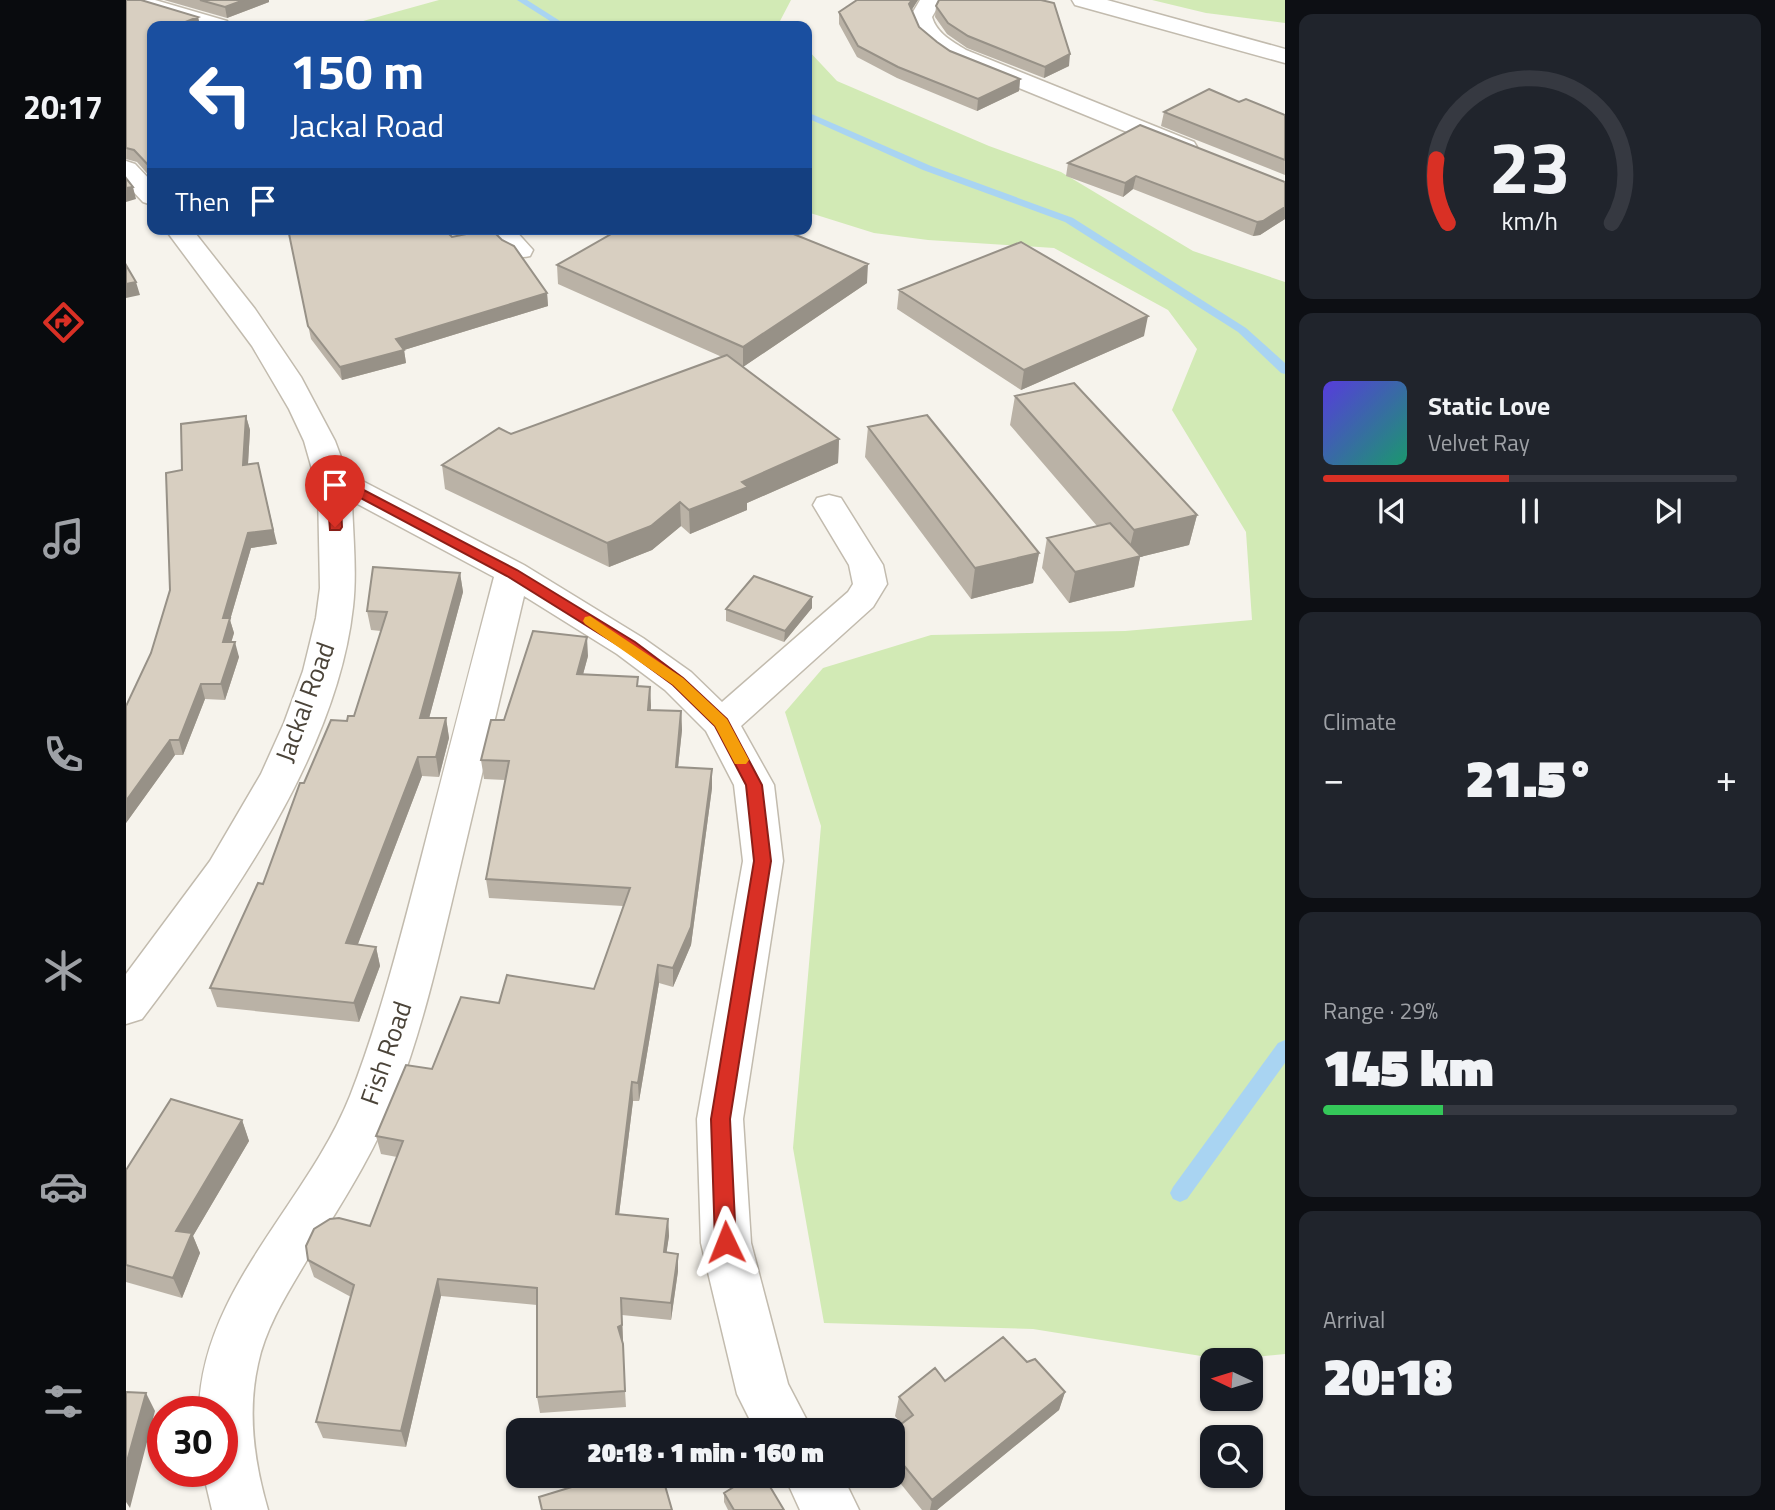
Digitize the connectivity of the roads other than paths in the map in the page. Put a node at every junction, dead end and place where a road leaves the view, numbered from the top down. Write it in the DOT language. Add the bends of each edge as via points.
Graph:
graph roads {
  1 [pos="132,0"];
  2 [pos="931,0"];
  3 [pos="1083,0"];
  4 [pos="202,21"];
  5 [pos="1285,56"];
  6 [pos="1210,157"];
  7 [pos="126,169"];
  8 [pos="147,192"];
  9 [pos="183,235"];
  10 [pos="505,235"];
  11 [pos="520,250"];
  12 [pos="333,478"];
  13 [pos="829,505"];
  14 [pos="512,573"];
  15 [pos="721,723"];
  16 [pos="126,1006"];
  17 [pos="778,1418"];
  18 [pos="818,1488"];
  19 [pos="240,1510"];
  20 [pos="831,1510"];
  1 -- 4 [label="street"];
  2 -- 6 [label="street" via="921,17 923,28 958,55"];
  3 -- 5 [label="street"];
  7 -- 8 [label="street"];
  9 -- 12 [label="street, Jackal Road" via="258,332 312,427"];
  10 -- 11 [label="street"];
  12 -- 14 [label="street"];
  12 -- 16 [label="street, Jackal Road" via="335,615 324,663 300,729 227,872"];
  13 -- 15 [label="street" via="866,565 870,575 867,591"];
  14 -- 15 [label="street" via="630,646 678,681"];
  14 -- 19 [label="street, Fish Road" via="412,976 371,1100 348,1153 267,1280 237,1342 228,1382 225,1430 229,1474"];
  15 -- 17 [label="street" via="754,785 763,861 720,1119 726,1242 764,1394"];
  18 -- 20 [label="street"];
}
